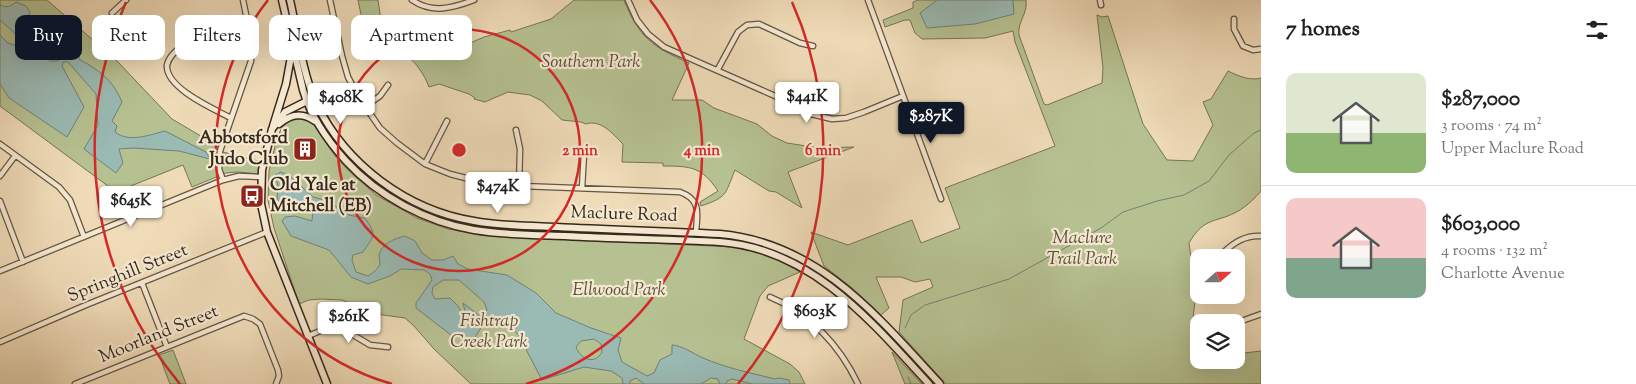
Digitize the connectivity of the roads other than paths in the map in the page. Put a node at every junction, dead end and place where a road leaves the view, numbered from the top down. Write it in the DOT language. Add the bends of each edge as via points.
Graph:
graph roads {
  1 [pos="126,0"];
  2 [pos="243,0"];
  3 [pos="282,0"];
  4 [pos="290,0"];
  5 [pos="330,0"];
  6 [pos="412,0"];
  7 [pos="474,0"];
  8 [pos="628,0"];
  9 [pos="868,0"];
  10 [pos="112,13"];
  11 [pos="286,15"];
  12 [pos="1234,19"];
  13 [pos="813,46"];
  14 [pos="1261,49"];
  15 [pos="175,52"];
  16 [pos="291,60"];
  17 [pos="296,60"];
  18 [pos="718,70"];
  19 [pos="388,85"];
  20 [pos="903,96"];
  21 [pos="314,97"];
  22 [pos="306,101"];
  23 [pos="364,107"];
  24 [pos="231,118"];
  25 [pos="447,121"];
  26 [pos="317,123"];
  27 [pos="272,129"];
  28 [pos="516,130"];
  29 [pos="0,144"];
  30 [pos="584,154"];
  31 [pos="15,156"];
  32 [pos="425,164"];
  33 [pos="0,176"];
  34 [pos="261,177"];
  35 [pos="223,180"];
  36 [pos="519,186"];
  37 [pos="582,188"];
  38 [pos="941,199"];
  39 [pos="0,201"];
  40 [pos="267,232"];
  41 [pos="696,232"];
  42 [pos="1261,236"];
  43 [pos="84,237"];
  44 [pos="658,239"];
  45 [pos="1227,249"];
  46 [pos="23,262"];
  47 [pos="0,271"];
  48 [pos="142,283"];
  49 [pos="770,298"];
  50 [pos="1261,314"];
  51 [pos="1245,320"];
  52 [pos="308,336"];
  53 [pos="0,342"];
  54 [pos="167,347"];
  55 [pos="388,347"];
  56 [pos="75,384"];
  57 [pos="276,384"];
  58 [pos="327,384"];
  59 [pos="858,384"];
  60 [pos="929,384"];
  61 [pos="940,384"];
  1 -- 10 [label="street"];
  2 -- 24 [label="street" via="251,39 251,61"];
  3 -- 11 [label="main road, Maclure Road"];
  4 -- 21 [label="main road, Maclure Road"];
  5 -- 23 [label="street" via="348,77"];
  6 -- 7 [label="street" via="421,6 440,9"];
  8 -- 18 [label="street" via="648,34 664,46"];
  9 -- 20 [label="street"];
  12 -- 14 [label="street" via="1234,29 1243,46"];
  13 -- 18 [label="street" via="758,24 747,25 738,32"];
  15 -- 24 [label="street" via="167,66 172,80 196,99"];
  16 -- 27 [label="main road"];
  17 -- 22 [label="main road, Maclure Road"];
  18 -- 20 [label="street" via="803,112 832,119 846,118"];
  19 -- 23 [label="street" via="380,96"];
  20 -- 38 [label="street"];
  21 -- 22 [label="main road"];
  21 -- 41 [label="main road, Maclure Road" via="334,134 357,160 397,192 447,215 496,224"];
  22 -- 26 [label="main road, Maclure Road"];
  22 -- 27 [label="main road" via="285,112"];
  23 -- 32 [label="street" via="380,128"];
  24 -- 35 [label="street" via="219,158"];
  25 -- 32 [label="street"];
  26 -- 27 [label="main road" via="298,114 287,117"];
  26 -- 44 [label="main road, Maclure Road" via="366,180 399,202 439,220 497,233"];
  27 -- 34 [label="main road"];
  28 -- 36 [label="street" via="520,149"];
  29 -- 31 [label="street"];
  30 -- 37 [label="street"];
  31 -- 33 [label="street"];
  31 -- 43 [label="street" via="59,187 70,200"];
  32 -- 36 [label="street" via="493,185"];
  34 -- 35 [label="street" via="239,176"];
  34 -- 40 [label="main road" via="261,204"];
  35 -- 43 [label="street"];
  36 -- 37 [label="street"];
  37 -- 41 [label="street" via="689,195 697,209"];
  39 -- 46 [label="street"];
  40 -- 48 [label="street, Springhill Street"];
  40 -- 52 [label="main road"];
  41 -- 44 [label="main road" via="690,236"];
  41 -- 61 [label="main road, Maclure Road" via="757,239 813,265 870,309"];
  42 -- 45 [label="street" via="1252,236"];
  43 -- 46 [label="street"];
  44 -- 60 [label="main road, Maclure Road" via="737,244 789,260 824,282 864,315"];
  46 -- 47 [label="street"];
  48 -- 53 [label="street, Springhill Street"];
  48 -- 54 [label="street"];
  49 -- 59 [label="street" via="782,302 828,337"];
  50 -- 51 [label="street"];
  52 -- 55 [label="street" via="334,328 345,330 370,345"];
  52 -- 58 [label="main road"];
  54 -- 56 [label="street, Moorland Street"];
  54 -- 57 [label="street, Moorland Street" via="239,317 253,319 260,324 278,370"];
}
